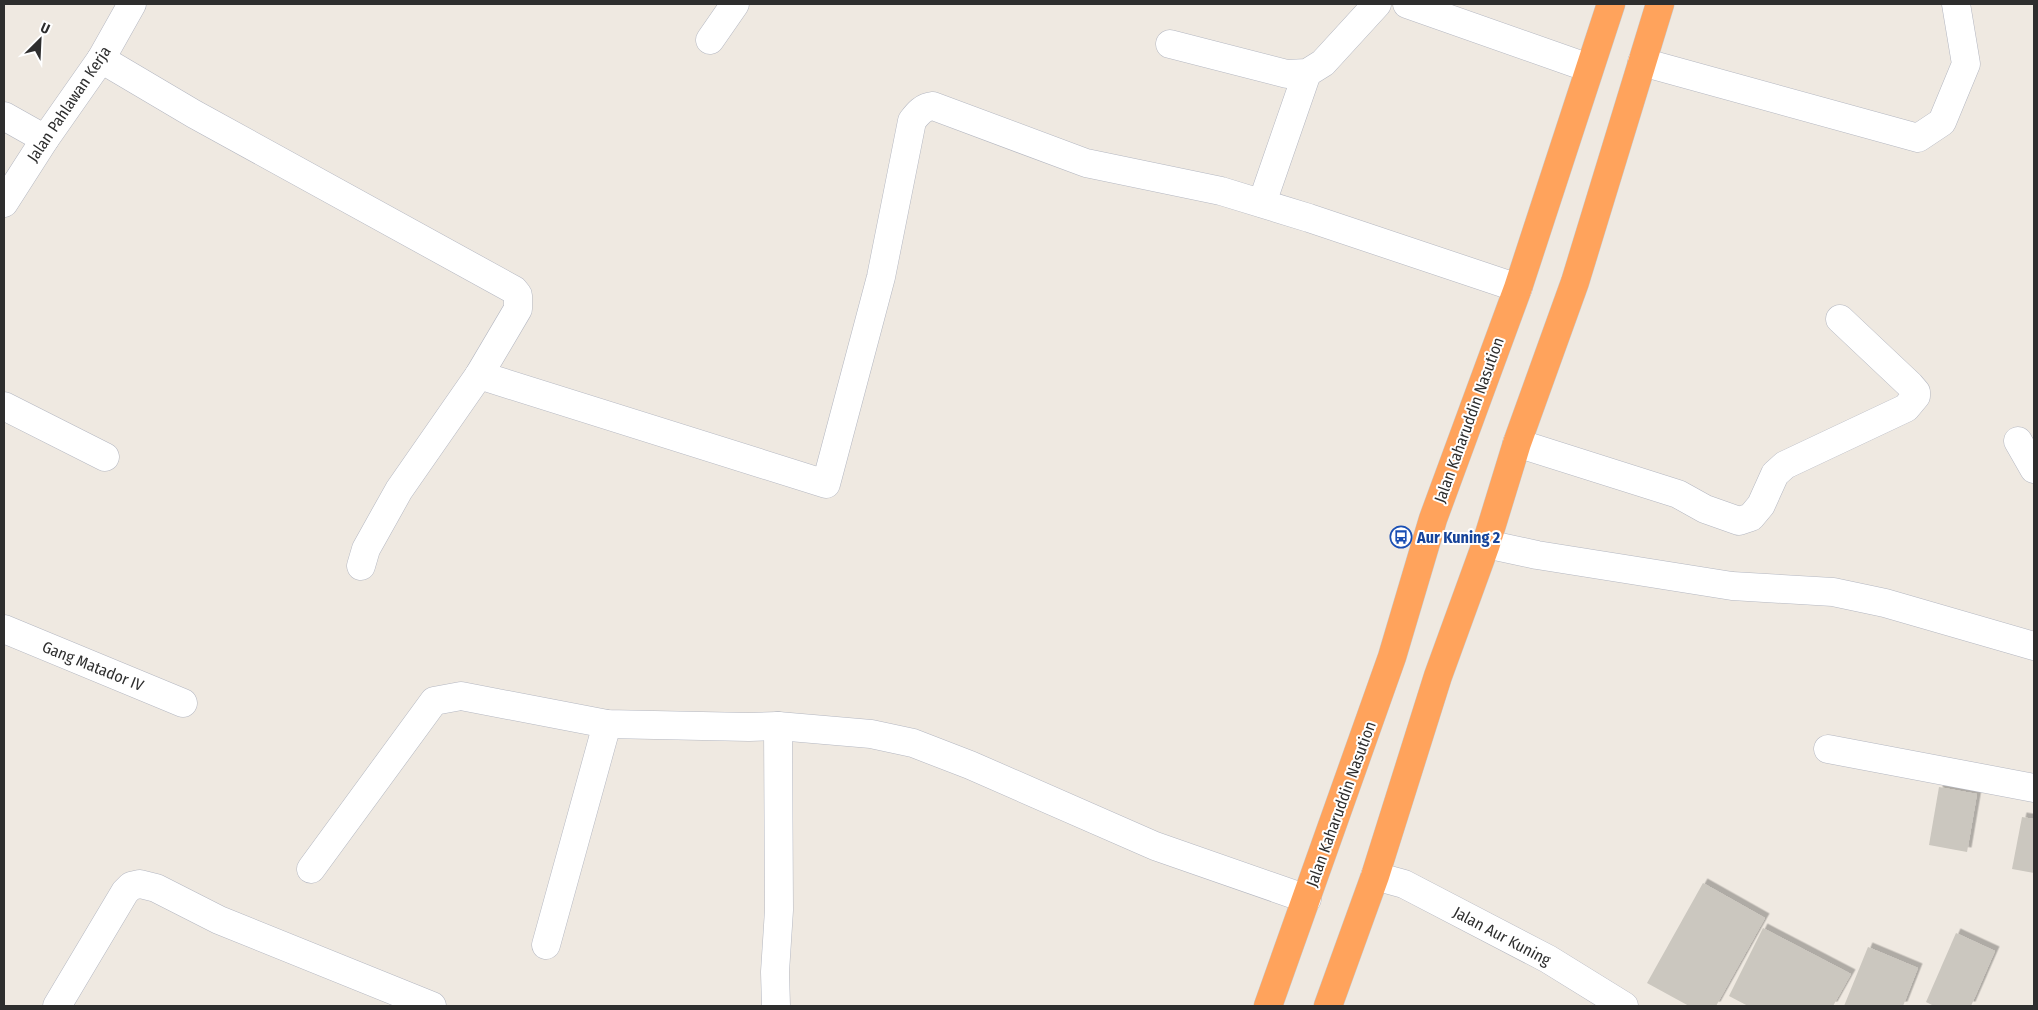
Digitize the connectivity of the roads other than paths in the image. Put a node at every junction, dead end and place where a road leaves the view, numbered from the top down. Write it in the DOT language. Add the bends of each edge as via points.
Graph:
graph roads {
  1 [pos="132,4"];
  2 [pos="735,4"];
  3 [pos="1377,4"];
  4 [pos="1407,4"];
  5 [pos="1611,4"];
  6 [pos="1660,4"];
  7 [pos="1956,4"];
  8 [pos="710,40"];
  9 [pos="1170,44"];
  10 [pos="101,59"];
  11 [pos="1642,62"];
  12 [pos="1589,68"];
  13 [pos="1307,73"];
  14 [pos="4,116"];
  15 [pos="44,139"];
  16 [pos="4,203"];
  17 [pos="1262,203"];
  18 [pos="1518,288"];
  19 [pos="1840,318"];
  20 [pos="479,375"];
  21 [pos="4,406"];
  22 [pos="2018,441"];
  23 [pos="1517,443"];
  24 [pos="105,457"];
  25 [pos="2034,469"];
  26 [pos="1486,544"];
  27 [pos="361,566"];
  28 [pos="4,629"];
  29 [pos="2034,646"];
  30 [pos="184,703"];
  31 [pos="607,724"];
  32 [pos="778,726"];
  33 [pos="1828,749"];
  34 [pos="2034,788"];
  35 [pos="311,869"];
  36 [pos="1376,876"];
  37 [pos="1307,899"];
  38 [pos="546,944"];
  39 [pos="57,1006"];
  40 [pos="432,1006"];
  41 [pos="776,1006"];
  42 [pos="1268,1006"];
  43 [pos="1328,1006"];
  44 [pos="1624,1006"];
  1 -- 10 [label="street, Jalan Pahlawan Kerja"];
  2 -- 8 [label="street"];
  3 -- 13 [label="street" via="1330,56"];
  4 -- 12 [label="street"];
  5 -- 12 [label="highway, Jalan Kaharuddin Nasution"];
  6 -- 11 [label="highway"];
  7 -- 11 [label="street" via="1966,64 1942,122 1918,138"];
  9 -- 13 [label="street" via="1287,74"];
  10 -- 15 [label="street, Jalan Pahlawan Kerja"];
  10 -- 20 [label="street" via="194,114 514,290 518,295 518,309"];
  11 -- 23 [label="highway" via="1575,282"];
  12 -- 18 [label="highway, Jalan Kaharuddin Nasution"];
  13 -- 17 [label="street"];
  14 -- 15 [label="street"];
  15 -- 16 [label="street, Jalan Pahlawan Kerja"];
  17 -- 18 [label="street"];
  17 -- 20 [label="street" via="1086,163 933,106 918,112 912,121 881,277 826,484"];
  18 -- 37 [label="highway, Jalan Kaharuddin Nasution" via="1433,519 1392,657"];
  19 -- 23 [label="street" via="1910,385 1916,396 1906,408 1785,465 1775,474 1761,505 1751,517 1739,521 1723,517 1678,494"];
  20 -- 27 [label="street" via="399,490 366,549"];
  21 -- 24 [label="street"];
  22 -- 25 [label="street"];
  23 -- 26 [label="highway"];
  26 -- 29 [label="street" via="1546,557 1732,586 1833,592 1885,603"];
  26 -- 36 [label="highway" via="1438,676"];
  28 -- 30 [label="street, Gang Matador IV"];
  31 -- 32 [label="street"];
  31 -- 35 [label="street" via="461,696 434,701"];
  31 -- 38 [label="street"];
  32 -- 37 [label="street" via="871,734 913,743 1155,846"];
  32 -- 41 [label="street"];
  33 -- 34 [label="street"];
  36 -- 43 [label="highway"];
  36 -- 44 [label="street, Jalan Aur Kuning" via="1404,884 1548,959"];
  37 -- 42 [label="highway, Jalan Kaharuddin Nasution"];
  39 -- 40 [label="street" via="125,892 140,884 156,888 219,920"];
}
